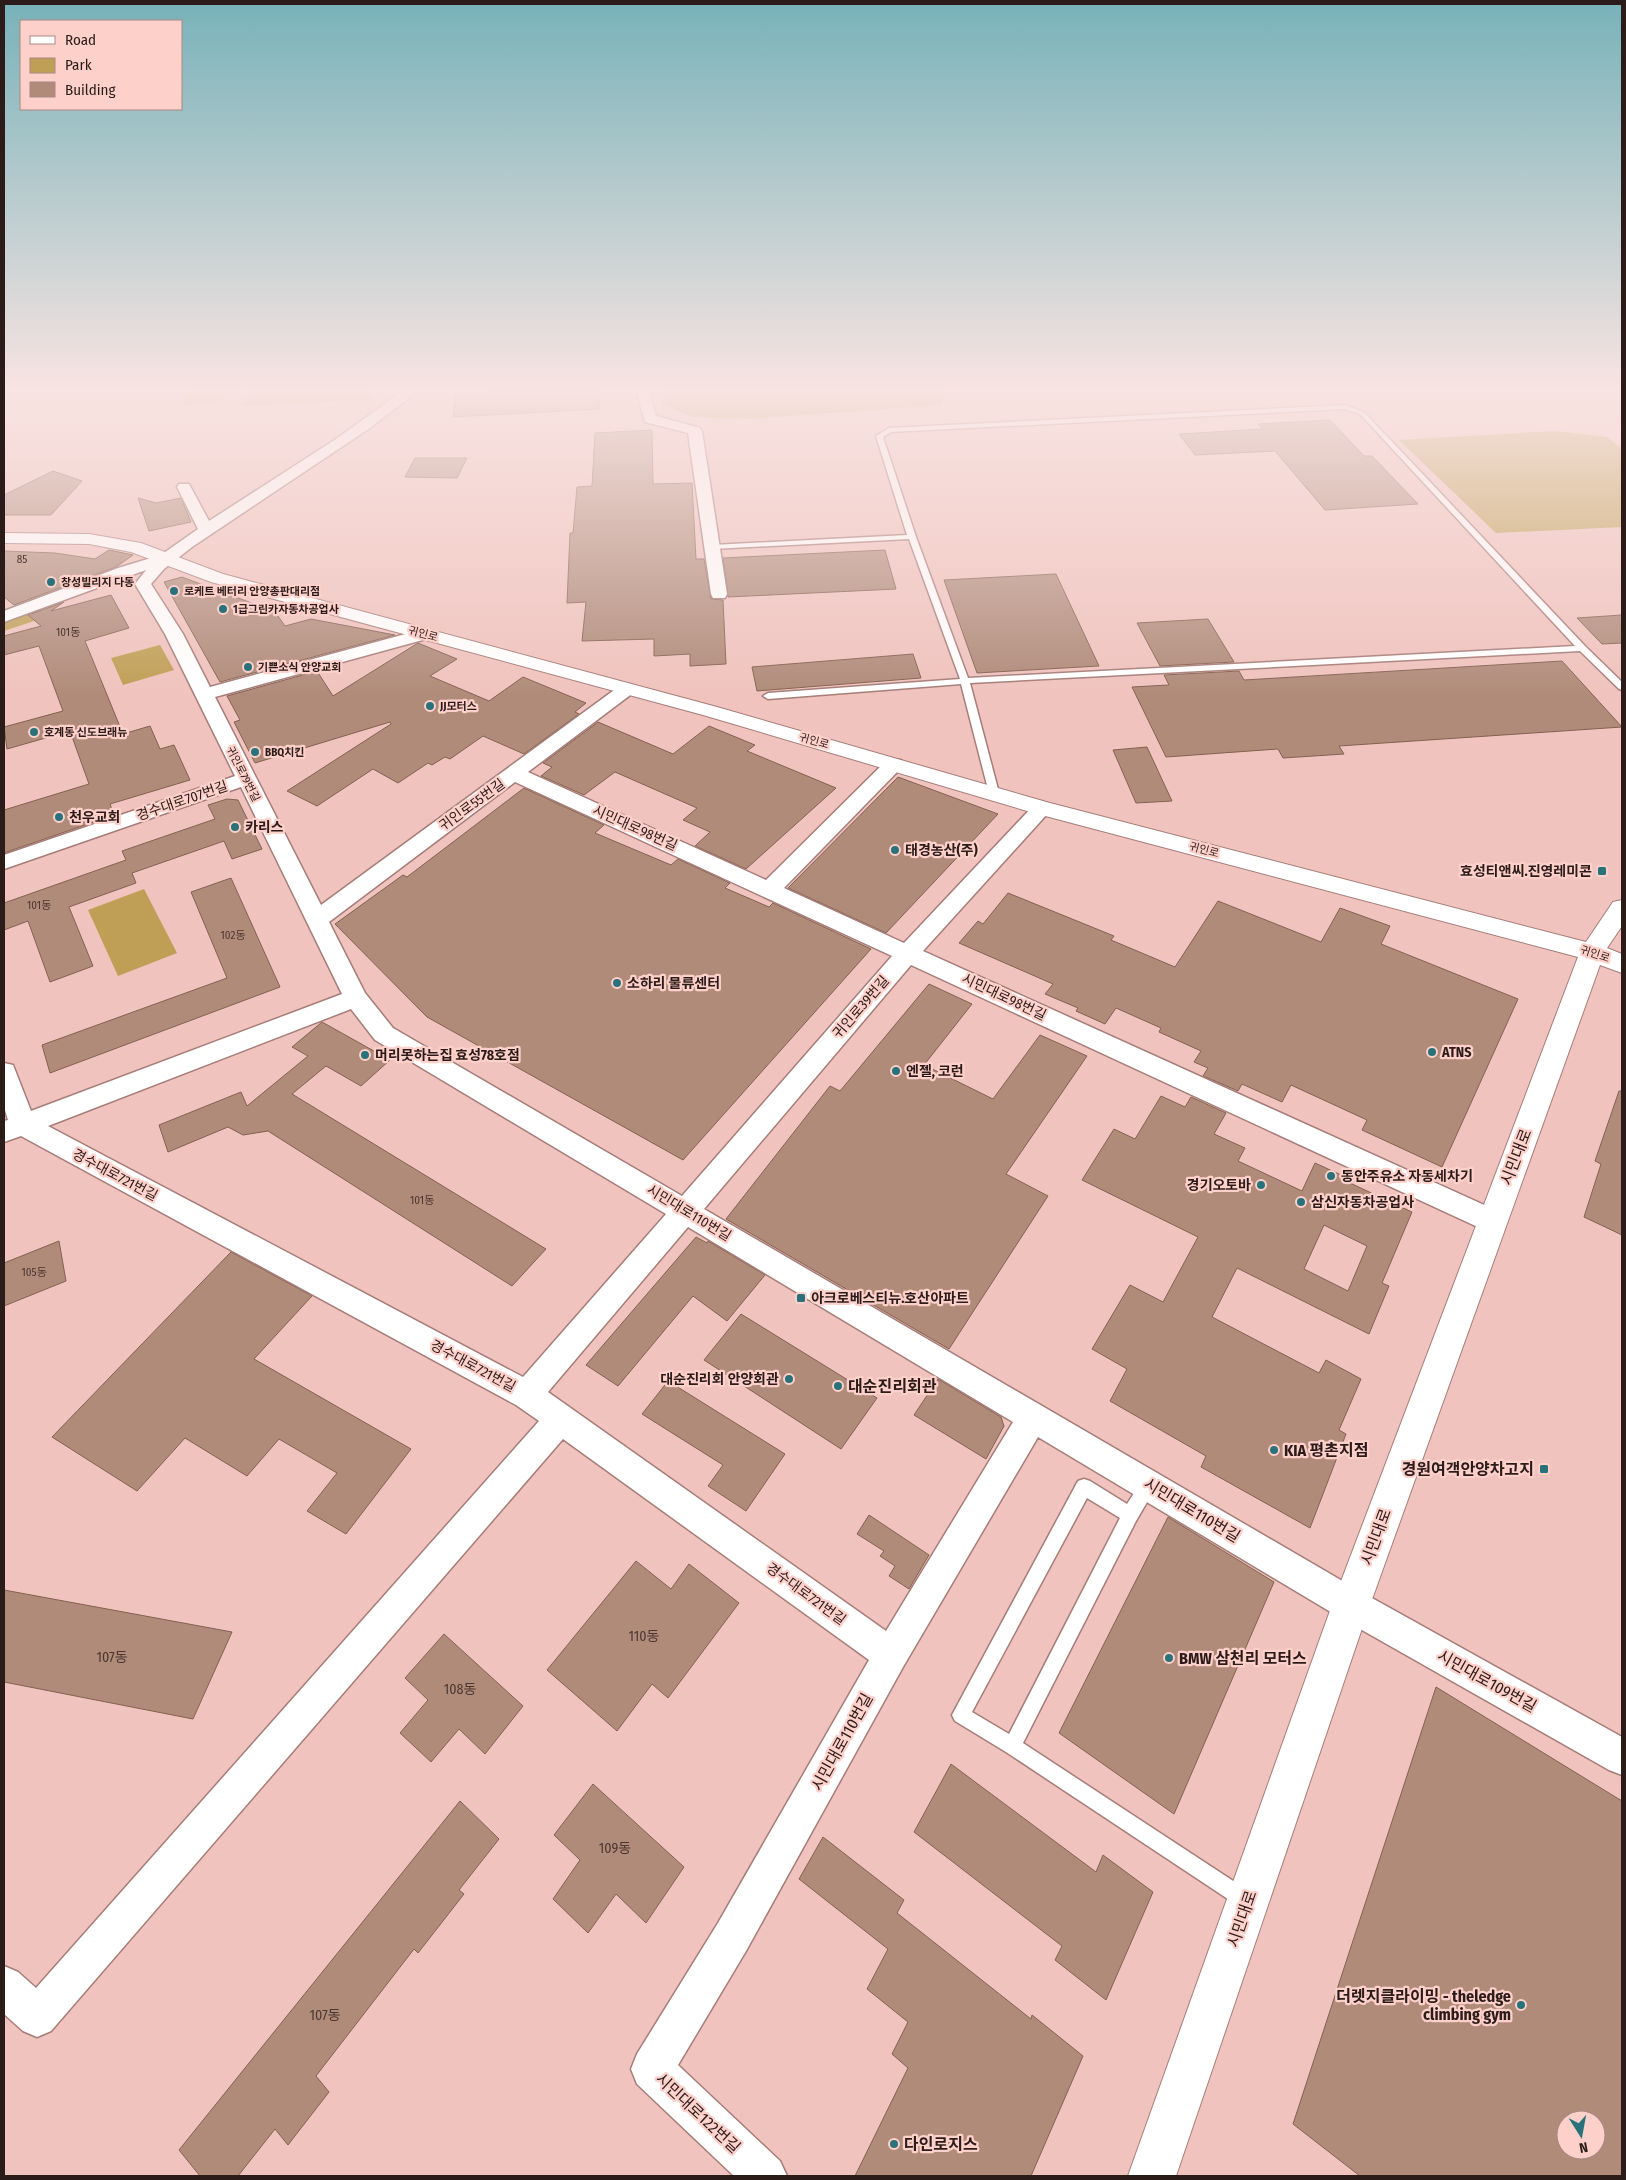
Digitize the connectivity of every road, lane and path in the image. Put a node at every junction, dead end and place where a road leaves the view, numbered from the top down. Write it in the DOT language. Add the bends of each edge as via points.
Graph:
graph roads {
  1 [pos="186,492"];
  2 [pos="265,492"];
  3 [pos="704,492"];
  4 [pos="897,492"];
  5 [pos="1436,492"];
  6 [pos="206,530"];
  7 [pos="912,536"];
  8 [pos="4,538"];
  9 [pos="712,547"];
  10 [pos="167,559"];
  11 [pos="719,594"];
  12 [pos="4,617"];
  13 [pos="424,634"];
  14 [pos="1582,648"];
  15 [pos="965,681"];
  16 [pos="1622,687"];
  17 [pos="627,689"];
  18 [pos="203,694"];
  19 [pos="768,696"];
  20 [pos="894,764"];
  21 [pos="515,774"];
  22 [pos="246,779"];
  23 [pos="994,793"];
  24 [pos="1042,808"];
  25 [pos="4,862"];
  26 [pos="770,889"];
  27 [pos="1622,908"];
  28 [pos="316,920"];
  29 [pos="908,953"];
  30 [pos="1607,958"];
  31 [pos="356,998"];
  32 [pos="4,1072"];
  33 [pos="14,1129"];
  34 [pos="686,1211"];
  35 [pos="1492,1221"];
  36 [pos="527,1395"];
  37 [pos="1033,1416"];
  38 [pos="561,1419"];
  39 [pos="1149,1485"];
  40 [pos="1130,1514"];
  41 [pos="1351,1605"];
  42 [pos="891,1655"];
  43 [pos="1012,1746"];
  44 [pos="1622,1758"];
  45 [pos="1248,1902"];
  46 [pos="4,1986"];
  47 [pos="652,2070"];
  48 [pos="765,2176"];
  49 [pos="1152,2176"];
  1 -- 6 [label="street"];
  2 -- 6 [label="street"];
  3 -- 9 [label="street"];
  4 -- 7 [label="lane"];
  5 -- 14 [label="lane"];
  6 -- 10 [label="street"];
  7 -- 9 [label="lane"];
  7 -- 15 [label="lane"];
  8 -- 10 [label="street, 귀인로" via="89,539 135,547"];
  9 -- 11 [label="street"];
  10 -- 12 [label="street" via="124,570"];
  10 -- 13 [label="street, 귀인로" via="217,578"];
  10 -- 18 [label="street, 귀인로79번길" via="152,570 143,584 174,634"];
  13 -- 17 [label="street, 귀인로"];
  13 -- 18 [label="street"];
  14 -- 15 [label="lane"];
  14 -- 16 [label="lane"];
  15 -- 19 [label="lane"];
  15 -- 23 [label="lane"];
  17 -- 20 [label="street, 귀인로"];
  17 -- 21 [label="street, 귀인로55번길"];
  18 -- 22 [label="street, 귀인로79번길"];
  20 -- 23 [label="street, 귀인로"];
  20 -- 26 [label="street"];
  21 -- 26 [label="street, 시민대로98번길"];
  21 -- 28 [label="street, 귀인로55번길"];
  22 -- 25 [label="street, 경수대로707번길"];
  22 -- 28 [label="street, 귀인로79번길"];
  23 -- 24 [label="street, 귀인로"];
  24 -- 29 [label="street, 귀인로39번길"];
  24 -- 30 [label="street, 귀인로"];
  26 -- 29 [label="street, 시민대로98번길"];
  27 -- 30 [label="street, 시민대로"];
  28 -- 31 [label="street, 귀인로79번길"];
  29 -- 34 [label="street, 귀인로39번길"];
  29 -- 35 [label="street, 시민대로98번길"];
  30 -- 35 [label="street, 시민대로"];
  31 -- 33 [label="street"];
  31 -- 34 [label="street, 시민대로110번길" via="384,1034"];
  32 -- 33 [label="street"];
  33 -- 36 [label="street, 경수대로721번길"];
  34 -- 36 [label="street, 귀인로39번길"];
  34 -- 37 [label="street, 시민대로110번길"];
  35 -- 41 [label="street, 시민대로"];
  36 -- 38 [label="street, 경수대로721번길"];
  37 -- 39 [label="street, 시민대로110번길"];
  37 -- 42 [label="street, 시민대로110번길"];
  38 -- 42 [label="street, 경수대로721번길"];
  38 -- 46 [label="street" via="37,2017"];
  39 -- 40 [label="lane"];
  39 -- 41 [label="street, 시민대로110번길"];
  40 -- 43 [label="lane"];
  40 -- 43 [label="lane" via="1084,1487 961,1715"];
  41 -- 44 [label="street, 시민대로109번길"];
  41 -- 45 [label="street, 시민대로"];
  42 -- 47 [label="street, 시민대로110번길" via="732,1937"];
  43 -- 45 [label="lane"];
  45 -- 49 [label="street, 시민대로"];
  47 -- 48 [label="street, 시민대로122번길"];
}
